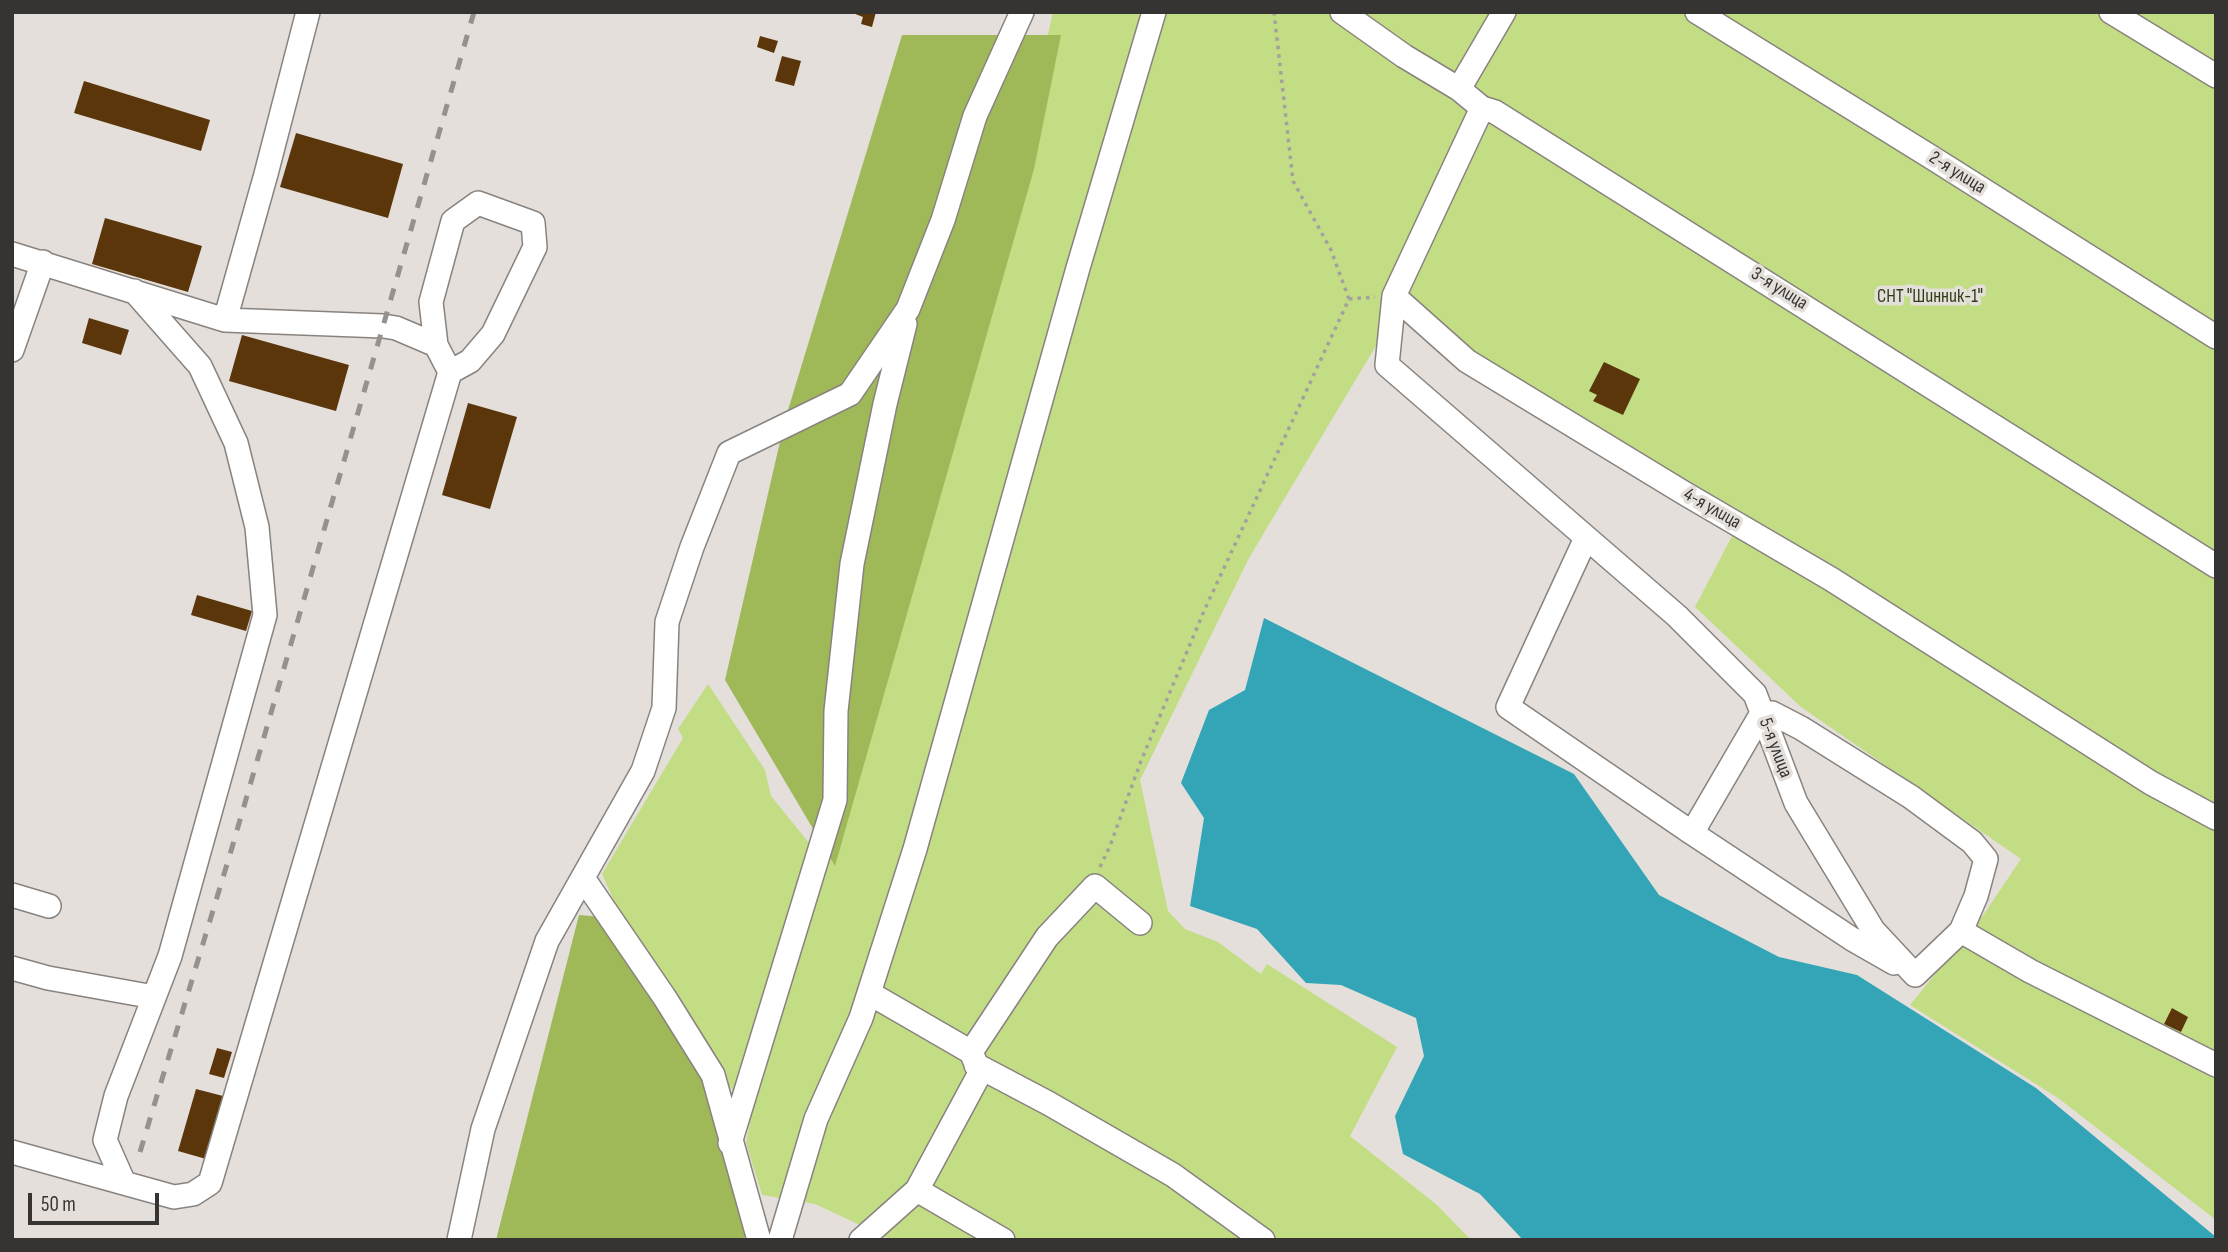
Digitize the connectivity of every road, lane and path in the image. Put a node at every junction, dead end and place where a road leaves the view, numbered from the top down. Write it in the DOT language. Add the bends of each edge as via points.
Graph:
graph roads {
  1 [pos="308,12"];
  2 [pos="1022,12"];
  3 [pos="1154,12"];
  4 [pos="1275,12"];
  5 [pos="1342,12"];
  6 [pos="1504,12"];
  7 [pos="1697,12"];
  8 [pos="2111,12"];
  9 [pos="2216,76"];
  10 [pos="1459,89"];
  11 [pos="1482,108"];
  12 [pos="12,254"];
  13 [pos="43,262"];
  14 [pos="134,291"];
  15 [pos="1394,296"];
  16 [pos="1349,299"];
  17 [pos="908,309"];
  18 [pos="225,320"];
  19 [pos="2216,337"];
  20 [pos="436,345"];
  21 [pos="12,350"];
  22 [pos="450,372"];
  23 [pos="1586,538"];
  24 [pos="2216,566"];
  25 [pos="1762,713"];
  26 [pos="2216,818"];
  27 [pos="1692,833"];
  28 [pos="583,878"];
  29 [pos="1089,892"];
  30 [pos="12,895"];
  31 [pos="49,906"];
  32 [pos="1140,923"];
  33 [pos="1961,931"];
  34 [pos="12,968"];
  35 [pos="1916,975"];
  36 [pos="869,993"];
  37 [pos="154,998"];
  38 [pos="973,1058"];
  39 [pos="2216,1065"];
  40 [pos="730,1143"];
  41 [pos="12,1152"];
  42 [pos="124,1183"];
  43 [pos="917,1190"];
  44 [pos="459,1240"];
  45 [pos="759,1240"];
  46 [pos="780,1240"];
  47 [pos="861,1240"];
  48 [pos="1003,1240"];
  49 [pos="1264,1240"];
  1 -- 18 [label="lane"];
  2 -- 17 [label="lane" via="975,116 943,220"];
  3 -- 36 [label="lane" via="915,849"];
  4 -- 16 [label="path" via="1293,181 1331,250"];
  5 -- 10 [label="lane, 3-я улица"];
  6 -- 10 [label="lane"];
  7 -- 19 [label="lane, 2-я улица"];
  8 -- 9 [label="lane"];
  10 -- 11 [label="lane, 3-я улица"];
  11 -- 15 [label="lane"];
  11 -- 24 [label="lane, 3-я улица" via="1728,257"];
  12 -- 13 [label="lane"];
  13 -- 14 [label="lane"];
  13 -- 21 [label="lane"];
  14 -- 18 [label="lane"];
  14 -- 37 [label="lane" via="200,366 236,443 257,527 265,615 170,956"];
  15 -- 16 [label="path"];
  15 -- 23 [label="lane, 5-я улица" via="1387,365"];
  15 -- 26 [label="lane, 4-я улица" via="1467,361 1832,579 2151,783"];
  16 -- 29 [label="path" via="1204,611"];
  17 -- 28 [label="lane" via="850,394 729,453 667,622 664,708 643,771"];
  17 -- 40 [label="lane" via="852,564 836,711 835,800"];
  18 -- 20 [label="lane" via="383,326"];
  20 -- 22 [label="lane"];
  20 -- 22 [label="lane" via="431,302 453,221 478,203 533,223 535,247 493,334 470,361"];
  22 -- 42 [label="lane" via="210,1183 193,1194 174,1197"];
  23 -- 25 [label="lane, 5-я улица" via="1677,616 1755,694"];
  23 -- 27 [label="lane" via="1508,707"];
  25 -- 27 [label="lane"];
  25 -- 33 [label="lane" via="1772,713 1801,728 1911,797 1972,842 1986,859"];
  25 -- 35 [label="lane, 5-я улица" via="1796,803 1873,930"];
  27 -- 35 [label="lane" via="1852,939"];
  28 -- 40 [label="lane" via="713,1074"];
  28 -- 44 [label="lane" via="547,941 483,1129"];
  29 -- 32 [label="lane" via="1094,886"];
  29 -- 38 [label="lane" via="1047,937"];
  30 -- 31 [label="lane"];
  33 -- 35 [label="lane"];
  33 -- 39 [label="lane"];
  34 -- 37 [label="lane"];
  36 -- 38 [label="lane"];
  36 -- 46 [label="lane" via="816,1119"];
  37 -- 42 [label="lane" via="116,1096 105,1140"];
  38 -- 43 [label="lane" via="980,1073"];
  38 -- 49 [label="lane" via="1173,1175"];
  40 -- 45 [label="lane"];
  41 -- 42 [label="lane"];
  43 -- 47 [label="lane"];
  43 -- 48 [label="lane"];
}
